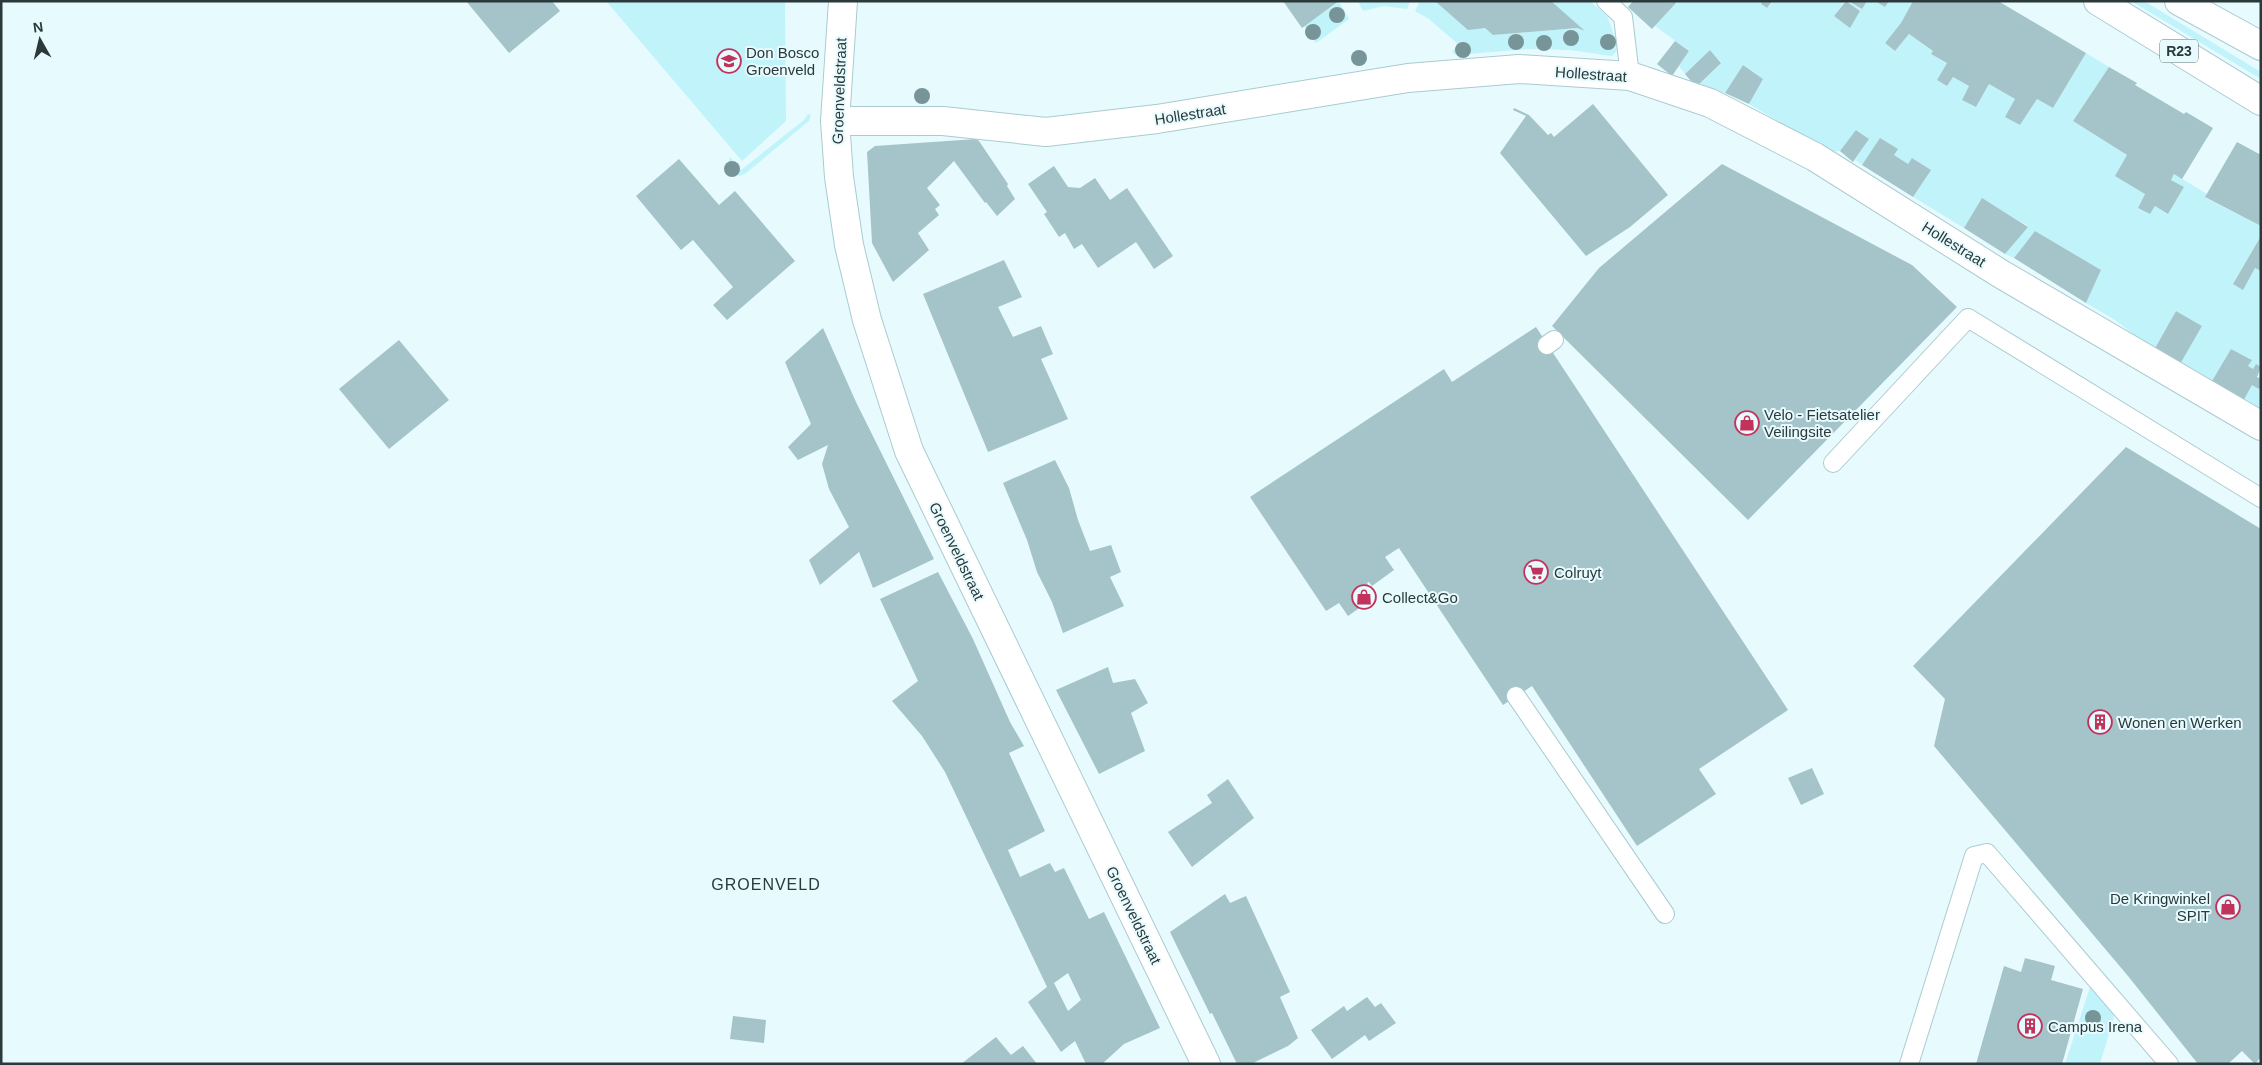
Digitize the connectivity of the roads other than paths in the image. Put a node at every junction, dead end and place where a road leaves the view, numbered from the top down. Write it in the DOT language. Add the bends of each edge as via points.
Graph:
graph roads {
  1 [pos="843,1"];
  2 [pos="1606,1"];
  3 [pos="2098,1"];
  4 [pos="2179,1"];
  5 [pos="2261,46"];
  6 [pos="1630,76"];
  7 [pos="2261,101"];
  8 [pos="835,121"];
  9 [pos="2261,426"];
  10 [pos="1833,463"];
  11 [pos="2261,498"];
  12 [pos="1516,696"];
  13 [pos="1665,914"];
  14 [pos="1206,1064"];
  15 [pos="1909,1064"];
  16 [pos="2169,1064"];
  1 -- 8 [label="street, Groenveldstraat"];
  2 -- 6 [label="lane" via="1623,17"];
  3 -- 7 [label="street, R23"];
  4 -- 5 [label="street"];
  6 -- 8 [label="street, Hollestraat" via="1519,69 1408,78 1157,120 1046,132 943,121"];
  6 -- 9 [label="street, Hollestraat" via="1710,102 1815,157 2001,274"];
  8 -- 14 [label="street, Groenveldstraat" via="839,177 851,251 867,320 909,451"];
  10 -- 11 [label="lane" via="1968,318"];
  12 -- 13 [label="lane"];
  15 -- 16 [label="lane" via="1974,856 1987,853"];
}
